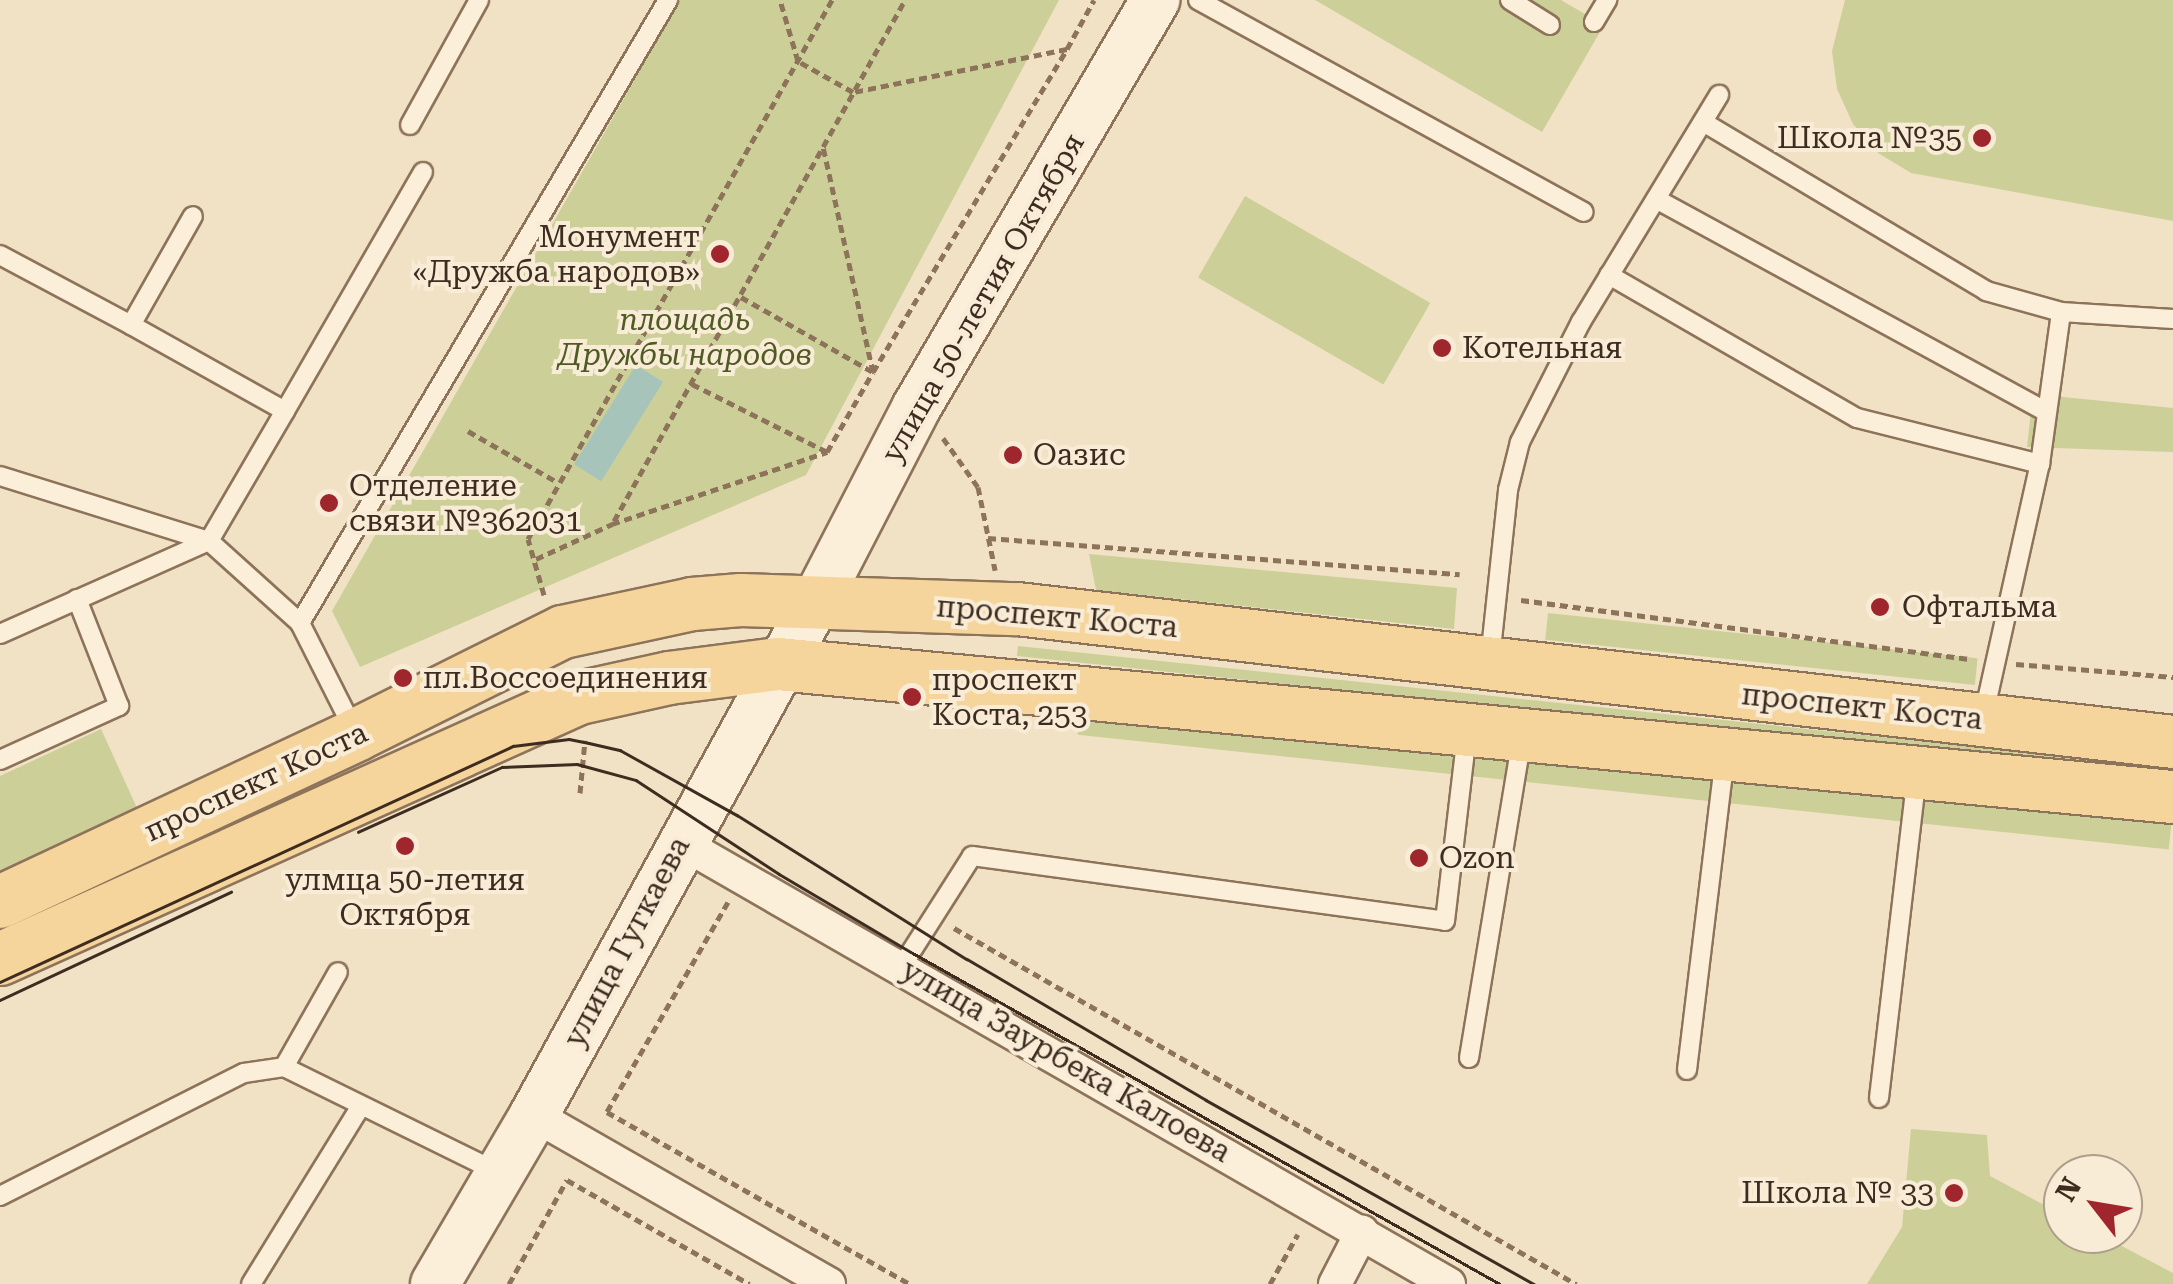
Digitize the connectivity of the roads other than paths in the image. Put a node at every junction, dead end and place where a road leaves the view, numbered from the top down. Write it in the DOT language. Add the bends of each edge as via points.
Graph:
graph roads {
  1 [pos="479,0"];
  2 [pos="668,0"];
  3 [pos="1154,0"];
  4 [pos="1198,0"];
  5 [pos="1510,0"];
  6 [pos="1607,0"];
  7 [pos="1594,22"];
  8 [pos="1550,25"];
  9 [pos="1719,95"];
  10 [pos="1703,122"];
  11 [pos="410,125"];
  12 [pos="423,172"];
  13 [pos="1656,199"];
  14 [pos="1584,212"];
  15 [pos="193,216"];
  16 [pos="0,255"];
  17 [pos="1609,275"];
  18 [pos="2061,312"];
  19 [pos="2173,319"];
  20 [pos="131,325"];
  21 [pos="285,411"];
  22 [pos="2047,412"];
  23 [pos="2040,464"];
  24 [pos="0,476"];
  25 [pos="209,541"];
  26 [pos="77,600"];
  27 [pos="817,600"];
  28 [pos="300,623"];
  29 [pos="0,634"];
  30 [pos="778,664"];
  31 [pos="1489,665"];
  32 [pos="1982,721"];
  33 [pos="1468,731"];
  34 [pos="1523,734"];
  35 [pos="356,735"];
  36 [pos="2173,742"];
  37 [pos="1725,752"];
  38 [pos="0,760"];
  39 [pos="1918,770"];
  40 [pos="2173,797"];
  41 [pos="680,842"];
  42 [pos="0,902"];
  43 [pos="0,959"];
  44 [pos="902,966"];
  45 [pos="338,972"];
  46 [pos="1470,1058"];
  47 [pos="284,1067"];
  48 [pos="1687,1070"];
  49 [pos="1879,1098"];
  50 [pos="361,1106"];
  51 [pos="534,1115"];
  52 [pos="500,1174"];
  53 [pos="0,1196"];
  54 [pos="1362,1232"];
  55 [pos="252,1284"];
  56 [pos="435,1284"];
  57 [pos="829,1284"];
  58 [pos="1335,1284"];
  59 [pos="1450,1284"];
  1 -- 11 [label="lane"];
  2 -- 28 [label="lane"];
  3 -- 27 [label="street, улица 50-летия Октября" via="916,408"];
  4 -- 14 [label="lane"];
  5 -- 8 [label="lane"];
  6 -- 7 [label="lane"];
  9 -- 10 [label="lane"];
  10 -- 13 [label="lane"];
  10 -- 18 [label="lane" via="1986,291"];
  12 -- 21 [label="lane"];
  13 -- 17 [label="lane"];
  13 -- 22 [label="lane"];
  15 -- 20 [label="lane"];
  16 -- 20 [label="lane"];
  17 -- 23 [label="lane" via="1857,418"];
  17 -- 31 [label="lane" via="1520,442 1508,490"];
  18 -- 19 [label="lane"];
  18 -- 22 [label="lane"];
  20 -- 21 [label="lane"];
  21 -- 25 [label="lane"];
  22 -- 23 [label="lane"];
  23 -- 32 [label="lane"];
  24 -- 25 [label="lane"];
  25 -- 26 [label="lane"];
  25 -- 28 [label="lane"];
  26 -- 29 [label="lane"];
  26 -- 38 [label="lane" via="119,706"];
  27 -- 30 [label="street, улица Гугкаева"];
  27 -- 31 [label="main road, проспект Коста" via="1017,608"];
  27 -- 35 [label="main road, проспект Коста" via="692,604 564,632"];
  28 -- 35 [label="lane"];
  30 -- 33 [label="main road, проспект Коста"];
  30 -- 41 [label="street, улица Гугкаева"];
  30 -- 43 [label="main road, проспект Коста" via="579,698"];
  31 -- 32 [label="main road, проспект Коста"];
  32 -- 36 [label="main road, проспект Коста"];
  33 -- 34 [label="main road, проспект Коста"];
  33 -- 44 [label="lane" via="1445,921 972,856"];
  34 -- 37 [label="main road, проспект Коста"];
  34 -- 46 [label="lane"];
  35 -- 42 [label="main road, проспект Коста"];
  37 -- 39 [label="main road, проспект Коста"];
  37 -- 48 [label="lane"];
  39 -- 40 [label="main road, проспект Коста"];
  39 -- 49 [label="lane"];
  41 -- 44 [label="street, улица Заурбека Калоева"];
  41 -- 51 [label="street, улица Гугкаева"];
  44 -- 54 [label="street, улица Заурбека Калоева"];
  45 -- 47 [label="lane"];
  47 -- 50 [label="lane"];
  47 -- 53 [label="lane" via="244,1073"];
  50 -- 52 [label="lane"];
  50 -- 55 [label="lane"];
  51 -- 52 [label="street, улица Гугкаева"];
  51 -- 57 [label="street"];
  52 -- 56 [label="street, улица Гугкаева"];
  54 -- 58 [label="street"];
  54 -- 59 [label="street, улица Заурбека Калоева"];
}
